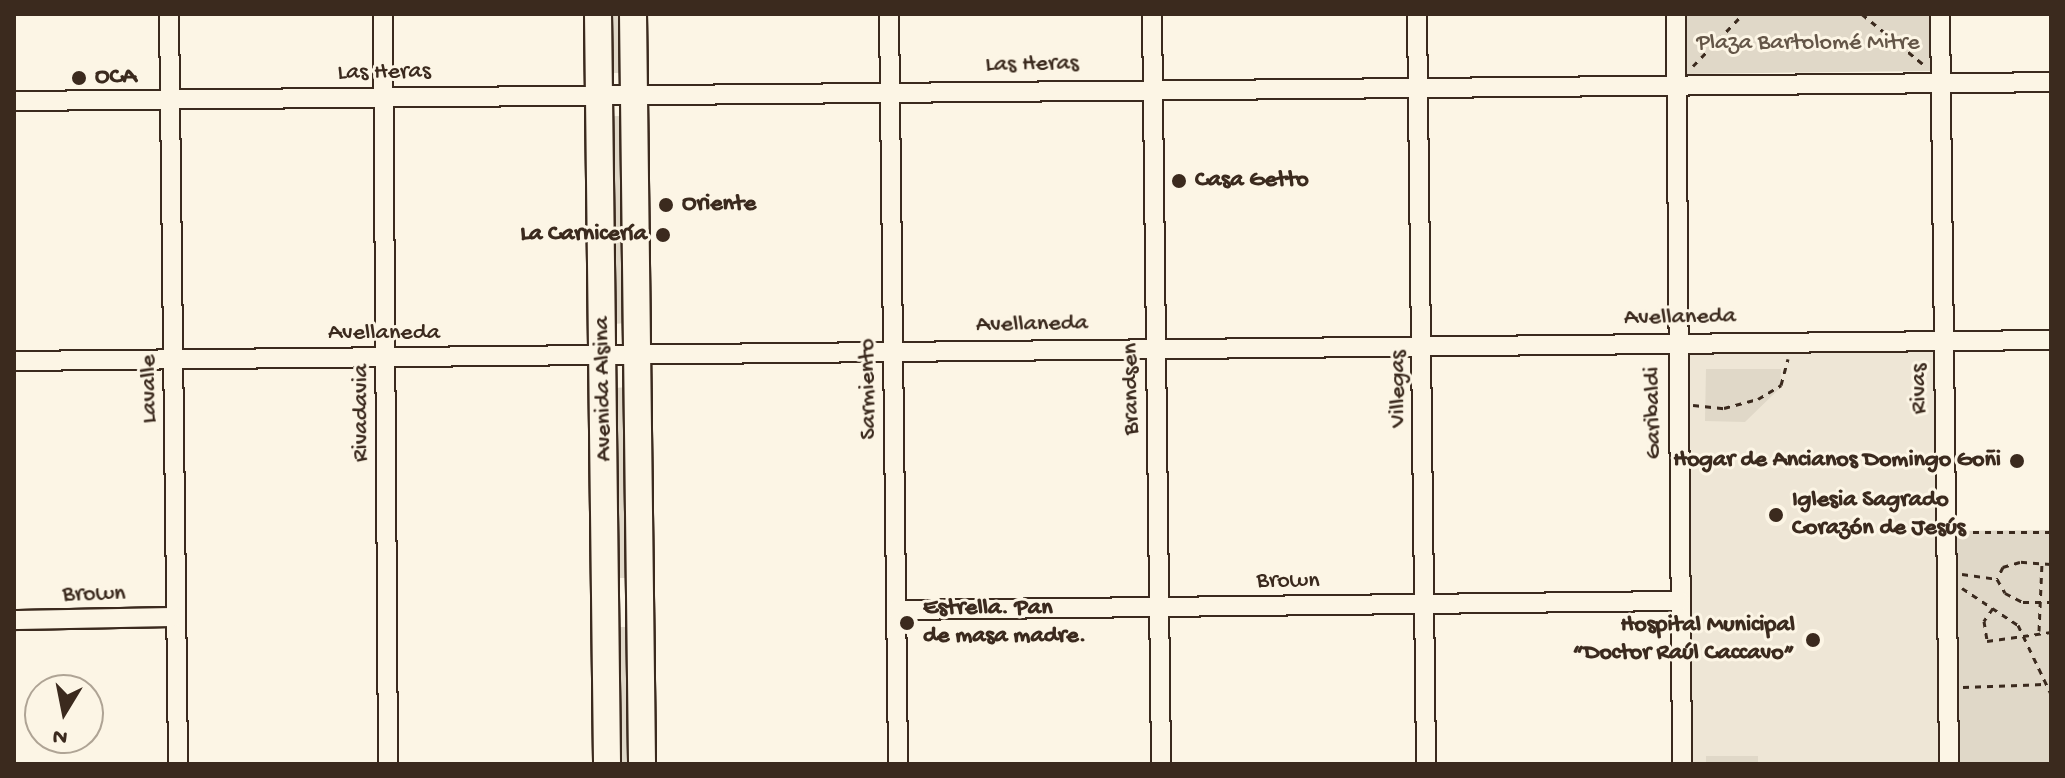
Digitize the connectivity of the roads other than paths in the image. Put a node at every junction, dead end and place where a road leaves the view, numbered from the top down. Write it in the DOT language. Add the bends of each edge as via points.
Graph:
graph roads {
  1 [pos="169,14"];
  2 [pos="383,14"];
  3 [pos="598,14"];
  4 [pos="633,14"];
  5 [pos="889,14"];
  6 [pos="1152,14"];
  7 [pos="1417,14"];
  8 [pos="1676,14"];
  9 [pos="1940,14"];
  10 [pos="1940,82"];
  11 [pos="2051,82"];
  12 [pos="1676,85"];
  13 [pos="1153,87"];
  14 [pos="1418,90"];
  15 [pos="890,91"];
  16 [pos="634,94"];
  17 [pos="600,95"];
  18 [pos="383,97"];
  19 [pos="14,101"];
  20 [pos="169,101"];
  21 [pos="1943,339"];
  22 [pos="2051,340"];
  23 [pos="1677,343"];
  24 [pos="1422,345"];
  25 [pos="1156,348"];
  26 [pos="893,351"];
  27 [pos="603,355"];
  28 [pos="637,355"];
  29 [pos="386,358"];
  30 [pos="174,359"];
  31 [pos="14,361"];
  32 [pos="606,601"];
  33 [pos="640,601"];
  34 [pos="1680,601"];
  35 [pos="1159,606"];
  36 [pos="1424,606"];
  37 [pos="896,610"];
  38 [pos="175,617"];
  39 [pos="14,620"];
  40 [pos="178,764"];
  41 [pos="388,764"];
  42 [pos="607,764"];
  43 [pos="642,764"];
  44 [pos="898,764"];
  45 [pos="1161,764"];
  46 [pos="1426,764"];
  47 [pos="1682,764"];
  48 [pos="1949,764"];
  1 -- 20 [label="street, Lavalle"];
  2 -- 18 [label="street, Rivadavia"];
  3 -- 17 [label="main road, Avenida Alsina"];
  4 -- 16 [label="main road, Avenida Alsina"];
  5 -- 15 [label="street, Sarmiento"];
  6 -- 13 [label="street, Brandsen"];
  7 -- 14 [label="street, Villegas"];
  8 -- 12 [label="street, Garibaldi"];
  9 -- 10 [label="street, Rivas"];
  10 -- 11 [label="street, Las Heras"];
  10 -- 12 [label="street, Las Heras"];
  10 -- 21 [label="street, Rivas"];
  12 -- 14 [label="street, Las Heras"];
  12 -- 23 [label="street, Garibaldi"];
  13 -- 14 [label="street, Las Heras"];
  13 -- 15 [label="street, Las Heras"];
  13 -- 25 [label="street, Brandsen"];
  14 -- 24 [label="street, Villegas"];
  15 -- 16 [label="street, Las Heras"];
  15 -- 26 [label="street, Sarmiento"];
  16 -- 17 [label="street, Las Heras"];
  16 -- 28 [label="main road, Avenida Alsina"];
  17 -- 18 [label="street, Las Heras"];
  17 -- 27 [label="main road, Avenida Alsina"];
  18 -- 20 [label="street, Las Heras"];
  18 -- 29 [label="street, Rivadavia"];
  19 -- 20 [label="street, Las Heras"];
  20 -- 30 [label="street, Lavalle"];
  21 -- 22 [label="street, Avellaneda"];
  21 -- 23 [label="street, Avellaneda"];
  21 -- 48 [label="street, Rivas"];
  23 -- 24 [label="street, Avellaneda"];
  23 -- 34 [label="street, Garibaldi"];
  24 -- 25 [label="street, Avellaneda"];
  24 -- 36 [label="street, Villegas"];
  25 -- 26 [label="street, Avellaneda"];
  25 -- 35 [label="street, Brandsen"];
  26 -- 28 [label="street, Avellaneda"];
  26 -- 37 [label="street, Sarmiento"];
  27 -- 28 [label="street, Avellaneda"];
  27 -- 29 [label="street, Avellaneda"];
  27 -- 32 [label="main road, Avenida Alsina"];
  28 -- 33 [label="main road, Avenida Alsina"];
  29 -- 30 [label="street, Avellaneda"];
  29 -- 41 [label="street, Rivadavia"];
  30 -- 31 [label="street, Avellaneda"];
  30 -- 38 [label="street, Lavalle"];
  32 -- 33 [label="main road"];
  32 -- 42 [label="main road, Avenida Alsina"];
  33 -- 43 [label="main road, Avenida Alsina"];
  34 -- 36 [label="street, Brown"];
  34 -- 47 [label="street, Garibaldi"];
  35 -- 36 [label="street, Brown"];
  35 -- 37 [label="street, Brown"];
  35 -- 45 [label="street, Brandsen"];
  36 -- 46 [label="street, Villegas"];
  37 -- 44 [label="street, Sarmiento"];
  38 -- 39 [label="street, Brown"];
  38 -- 40 [label="street, Lavalle"];
}
